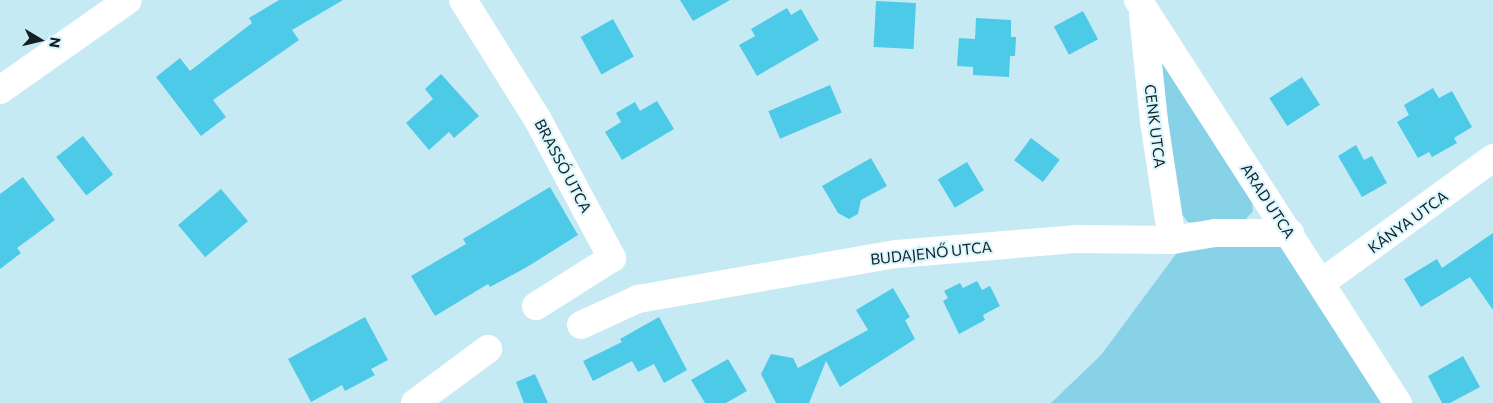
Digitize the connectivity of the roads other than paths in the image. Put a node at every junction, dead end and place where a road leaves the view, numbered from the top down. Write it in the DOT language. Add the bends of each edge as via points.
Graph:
graph roads {
  1 [pos="128,0"];
  2 [pos="463,0"];
  3 [pos="1140,6"];
  4 [pos="0,90"];
  5 [pos="1493,158"];
  6 [pos="1290,233"];
  7 [pos="1172,240"];
  8 [pos="1321,283"];
  9 [pos="536,306"];
  10 [pos="581,325"];
  11 [pos="488,349"];
  12 [pos="415,403"];
  13 [pos="1398,403"];
  1 -- 4 [label="street"];
  2 -- 9 [label="street, BRASSÓ UTCA" via="538,120 612,258"];
  3 -- 6 [label="street, ARAD UTCA"];
  3 -- 7 [label="street, CENK UTCA"];
  5 -- 8 [label="street, KÁNYA UTCA"];
  6 -- 7 [label="street, BUDAJENŐ UTCA" via="1215,233"];
  6 -- 8 [label="street, ARAD UTCA"];
  7 -- 10 [label="street, BUDAJENŐ UTCA" via="1074,239 897,254 638,299"];
  8 -- 13 [label="street, ARAD UTCA"];
  11 -- 12 [label="street"];
}
